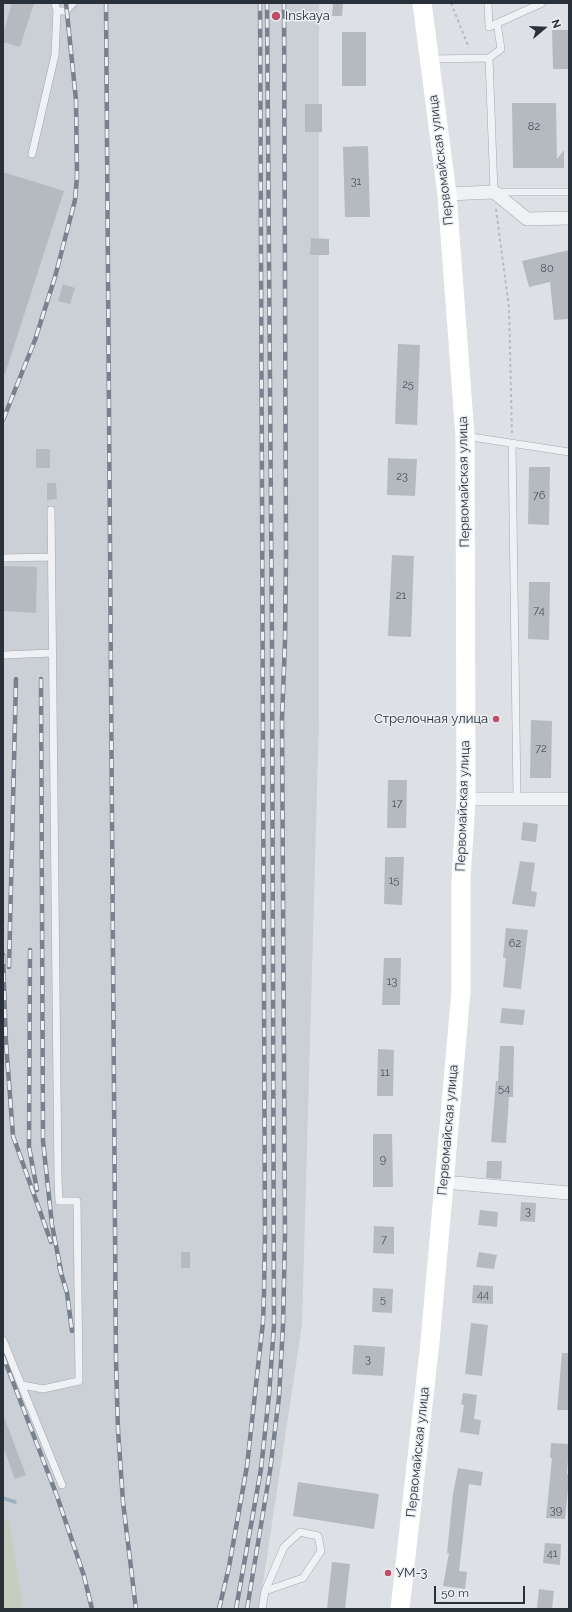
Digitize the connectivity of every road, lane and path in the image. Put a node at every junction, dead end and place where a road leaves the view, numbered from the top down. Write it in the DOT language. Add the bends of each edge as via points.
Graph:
graph roads {
  1 [pos="55,3"];
  2 [pos="73,3"];
  3 [pos="422,3"];
  4 [pos="451,3"];
  5 [pos="488,3"];
  6 [pos="542,3"];
  7 [pos="57,11"];
  8 [pos="497,23"];
  9 [pos="473,58"];
  10 [pos="490,58"];
  11 [pos="428,59"];
  12 [pos="32,154"];
  13 [pos="494,192"];
  14 [pos="569,192"];
  15 [pos="447,194"];
  16 [pos="569,218"];
  17 [pos="465,436"];
  18 [pos="512,445"];
  19 [pos="569,452"];
  20 [pos="51,510"];
  21 [pos="51,557"];
  22 [pos="3,558"];
  23 [pos="52,653"];
  24 [pos="3,655"];
  25 [pos="517,798"];
  26 [pos="466,799"];
  27 [pos="569,799"];
  28 [pos="444,1182"];
  29 [pos="569,1193"];
  30 [pos="3,1340"];
  31 [pos="22,1385"];
  32 [pos="62,1485"];
  33 [pos="265,1591"];
  34 [pos="262,1609"];
  35 [pos="400,1609"];
  1 -- 7 [label="lane"];
  2 -- 7 [label="lane" via="66,11"];
  3 -- 11 [label="main road, Первомайская улица"];
  4 -- 9 [label="path"];
  5 -- 8 [label="lane" via="489,27"];
  6 -- 8 [label="lane"];
  7 -- 12 [label="lane" via="55,55"];
  8 -- 10 [label="lane" via="500,49"];
  9 -- 10 [label="lane"];
  9 -- 11 [label="lane"];
  10 -- 13 [label="lane"];
  11 -- 15 [label="main road, Первомайская улица"];
  13 -- 14 [label="lane"];
  13 -- 15 [label="street"];
  13 -- 16 [label="street" via="527,219"];
  13 -- 18 [label="path" via="509,308"];
  15 -- 17 [label="main road, Первомайская улица"];
  17 -- 18 [label="lane"];
  17 -- 26 [label="main road, Первомайская улица"];
  18 -- 19 [label="lane"];
  18 -- 25 [label="lane"];
  20 -- 21 [label="lane"];
  21 -- 22 [label="lane"];
  21 -- 23 [label="lane"];
  23 -- 24 [label="lane"];
  23 -- 31 [label="lane" via="58,1179 59,1201 78,1201 79,1381 43,1389"];
  25 -- 26 [label="street"];
  25 -- 27 [label="street"];
  26 -- 28 [label="main road, Первомайская улица" via="461,880 461,991"];
  28 -- 29 [label="street"];
  28 -- 35 [label="main road, Первомайская улица" via="430,1342"];
  30 -- 31 [label="lane"];
  31 -- 32 [label="lane"];
  33 -- 33 [label="lane" via="284,1547 300,1532 318,1536 321,1551 303,1578"];
  33 -- 34 [label="lane"];
}
